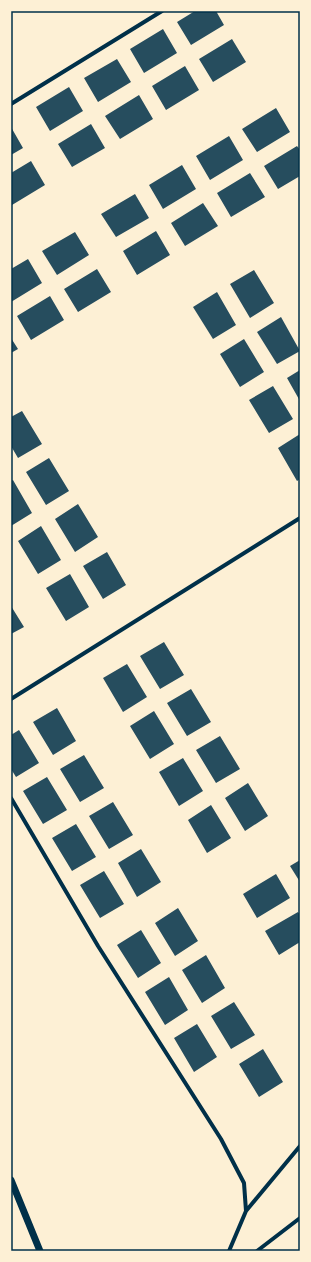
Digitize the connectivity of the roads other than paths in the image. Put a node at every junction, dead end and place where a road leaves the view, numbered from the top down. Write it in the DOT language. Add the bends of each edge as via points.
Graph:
graph roads {
  1 [pos="162,11"];
  2 [pos="11,104"];
  3 [pos="300,518"];
  4 [pos="11,698"];
  5 [pos="11,798"];
  6 [pos="300,1146"];
  7 [pos="11,1180"];
  8 [pos="246,1211"];
  9 [pos="300,1218"];
  10 [pos="40,1251"];
  11 [pos="229,1251"];
  12 [pos="257,1251"];
  1 -- 2 [label="street"];
  3 -- 4 [label="street"];
  5 -- 8 [label="street" via="98,946 221,1139 244,1183"];
  6 -- 8 [label="street"];
  7 -- 10 [label="street"];
  8 -- 11 [label="street"];
  9 -- 12 [label="street"];
}
